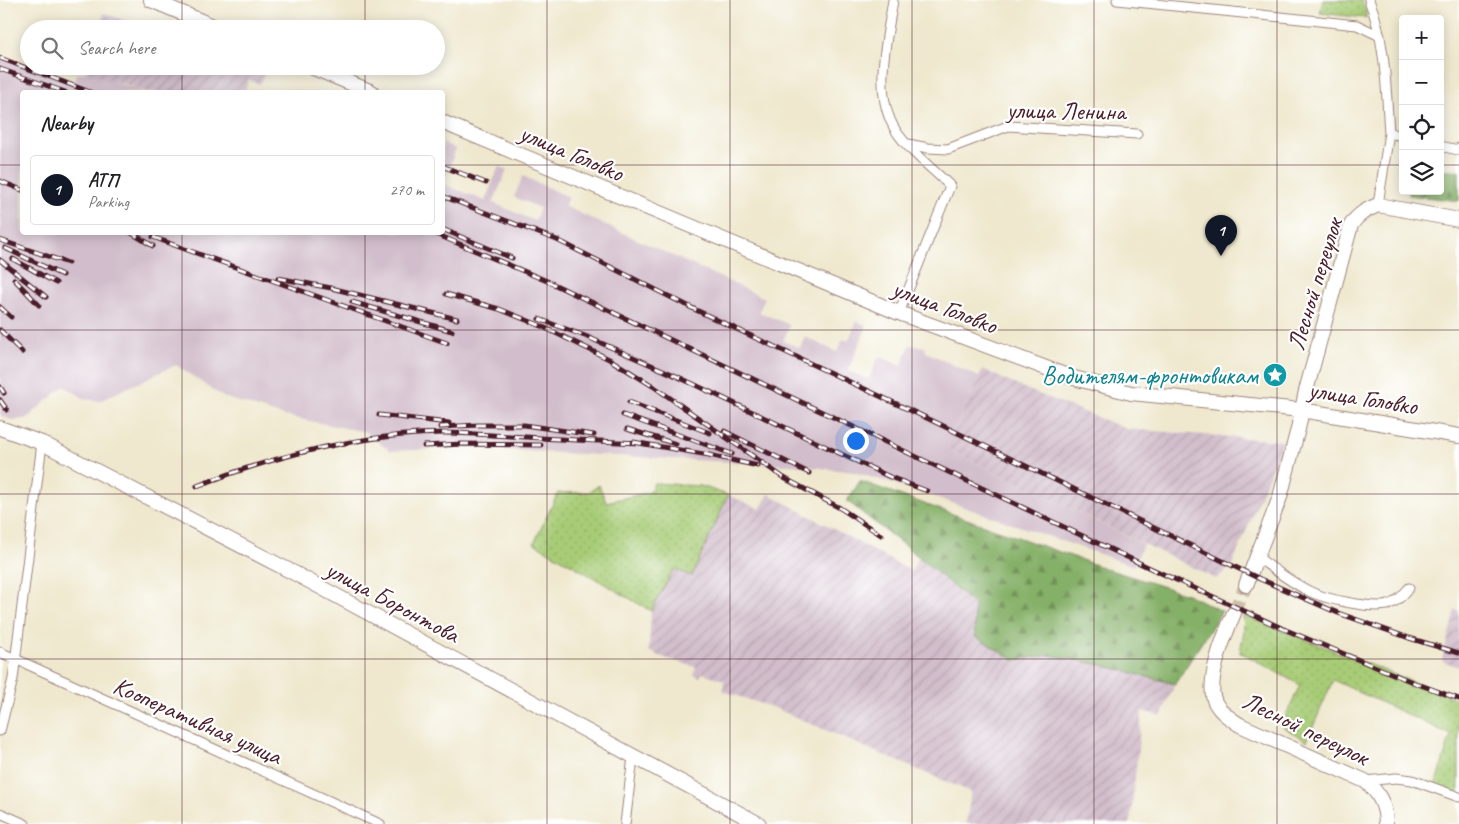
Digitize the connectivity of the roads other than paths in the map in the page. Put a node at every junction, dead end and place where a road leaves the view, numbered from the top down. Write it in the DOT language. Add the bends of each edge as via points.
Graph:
graph roads {
  1 [pos="152,0"];
  2 [pos="893,0"];
  3 [pos="1117,0"];
  4 [pos="1369,0"];
  5 [pos="199,20"];
  6 [pos="1380,36"];
  7 [pos="331,75"];
  8 [pos="367,90"];
  9 [pos="445,123"];
  10 [pos="1389,133"];
  11 [pos="1137,134"];
  12 [pos="1399,135"];
  13 [pos="907,144"];
  14 [pos="1444,147"];
  15 [pos="1459,148"];
  16 [pos="1378,206"];
  17 [pos="1459,220"];
  18 [pos="899,313"];
  19 [pos="1301,410"];
  20 [pos="0,428"];
  21 [pos="1459,436"];
  22 [pos="42,443"];
  23 [pos="1257,557"];
  24 [pos="1246,584"];
  25 [pos="1408,588"];
  26 [pos="1234,613"];
  27 [pos="0,652"];
  28 [pos="15,659"];
  29 [pos="0,731"];
  30 [pos="633,757"];
  31 [pos="1365,781"];
  32 [pos="1459,798"];
  33 [pos="0,813"];
  34 [pos="24,824"];
  35 [pos="380,824"];
  36 [pos="625,824"];
  37 [pos="760,824"];
  38 [pos="1386,824"];
  1 -- 5 [label="main road"];
  2 -- 13 [label="street" via="884,62 884,101 897,132"];
  3 -- 6 [label="street" via="1357,25"];
  4 -- 6 [label="street, Лесной переулок"];
  6 -- 10 [label="street, Лесной переулок"];
  7 -- 8 [label="main road"];
  9 -- 18 [label="main road, улица Головко"];
  10 -- 12 [label="street"];
  10 -- 16 [label="street, Лесной переулок"];
  11 -- 13 [label="street, улица Ленина" via="1008,126 948,149"];
  13 -- 18 [label="street" via="950,186"];
  14 -- 15 [label="street"];
  16 -- 17 [label="main road"];
  16 -- 19 [label="main road, Лесной переулок" via="1365,210 1351,225"];
  18 -- 19 [label="main road, улица Головко" via="1093,384 1131,393"];
  19 -- 21 [label="main road, улица Головко"];
  19 -- 23 [label="main road, Лесной переулок" via="1280,497"];
  20 -- 22 [label="main road, улица Боронтова"];
  22 -- 28 [label="street"];
  22 -- 30 [label="main road, улица Боронтова" via="291,572"];
  23 -- 24 [label="main road, Лесной переулок"];
  23 -- 25 [label="street" via="1309,592 1337,600 1371,606 1388,605"];
  26 -- 31 [label="main road, Лесной переулок" via="1212,679 1216,704 1240,725"];
  27 -- 28 [label="street, Кооперативная улица"];
  28 -- 29 [label="street"];
  28 -- 35 [label="street, Кооперативная улица"];
  30 -- 36 [label="street"];
  30 -- 37 [label="main road, улица Боронтова"];
  31 -- 32 [label="street" via="1412,780"];
  31 -- 38 [label="main road, Лесной переулок" via="1382,801"];
  33 -- 34 [label="street"];
}
